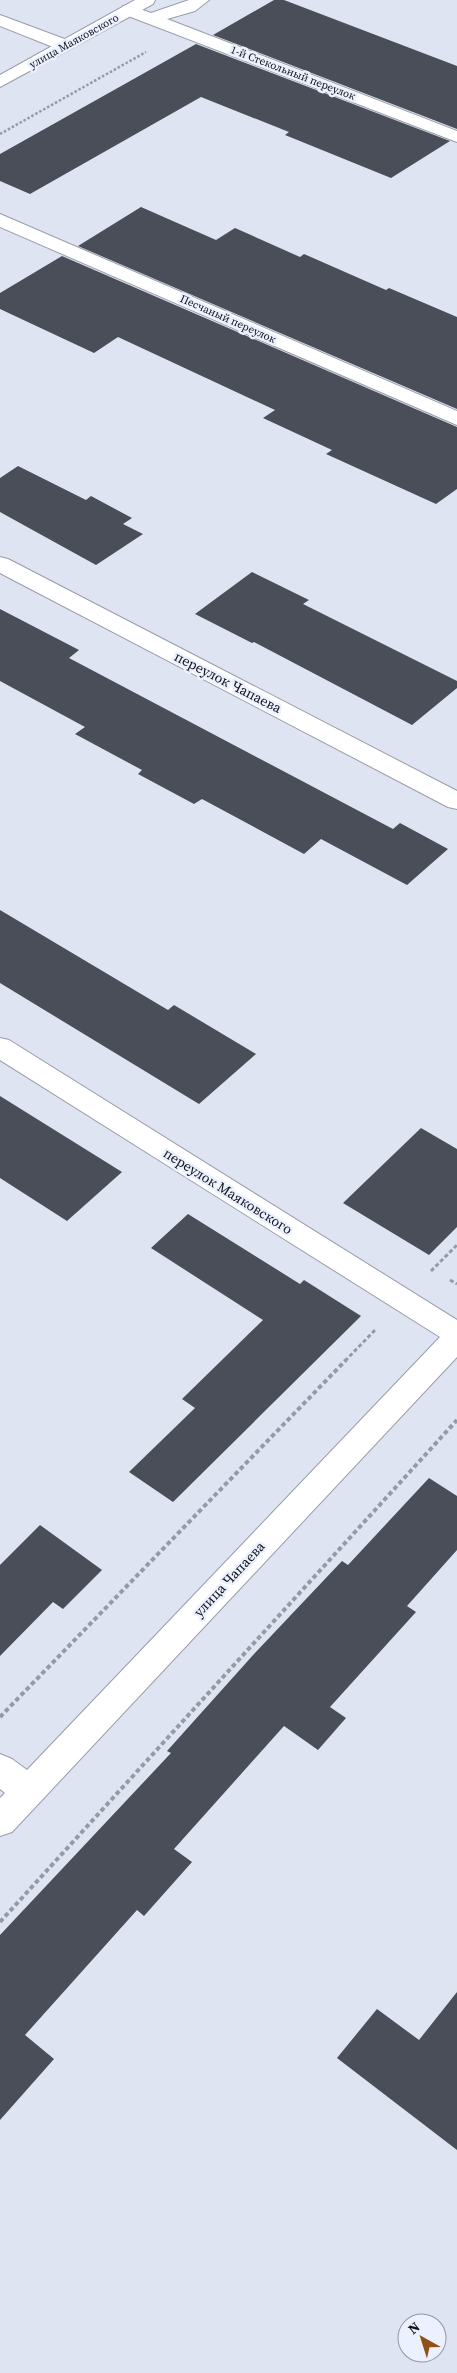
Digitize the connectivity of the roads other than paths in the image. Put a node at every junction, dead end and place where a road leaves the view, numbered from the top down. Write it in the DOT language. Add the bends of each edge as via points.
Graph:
graph roads {
  1 [pos="147,0"];
  2 [pos="200,0"];
  3 [pos="129,10"];
  4 [pos="151,18"];
  5 [pos="0,20"];
  6 [pos="64,45"];
  7 [pos="0,82"];
  8 [pos="457,138"];
  9 [pos="0,220"];
  10 [pos="457,419"];
  11 [pos="0,564"];
  12 [pos="457,801"];
  13 [pos="0,1047"];
  14 [pos="457,1336"];
  15 [pos="0,1769"];
  16 [pos="28,1791"];
  17 [pos="0,1821"];
  1 -- 3 [label="street, улица Маяковского"];
  2 -- 4 [label="street" via="189,7"];
  3 -- 4 [label="street, 1-й Стекольный переулок"];
  3 -- 6 [label="street, улица Маяковского"];
  4 -- 8 [label="street, 1-й Стекольный переулок"];
  5 -- 6 [label="street"];
  6 -- 7 [label="street, улица Маяковского"];
  9 -- 10 [label="street, Песчаный переулок"];
  11 -- 12 [label="street, переулок Чапаева"];
  13 -- 14 [label="street, переулок Маяковского"];
  14 -- 16 [label="street, улица Чапаева"];
  15 -- 16 [label="street"];
  16 -- 17 [label="street, улица Чапаева"];
}
